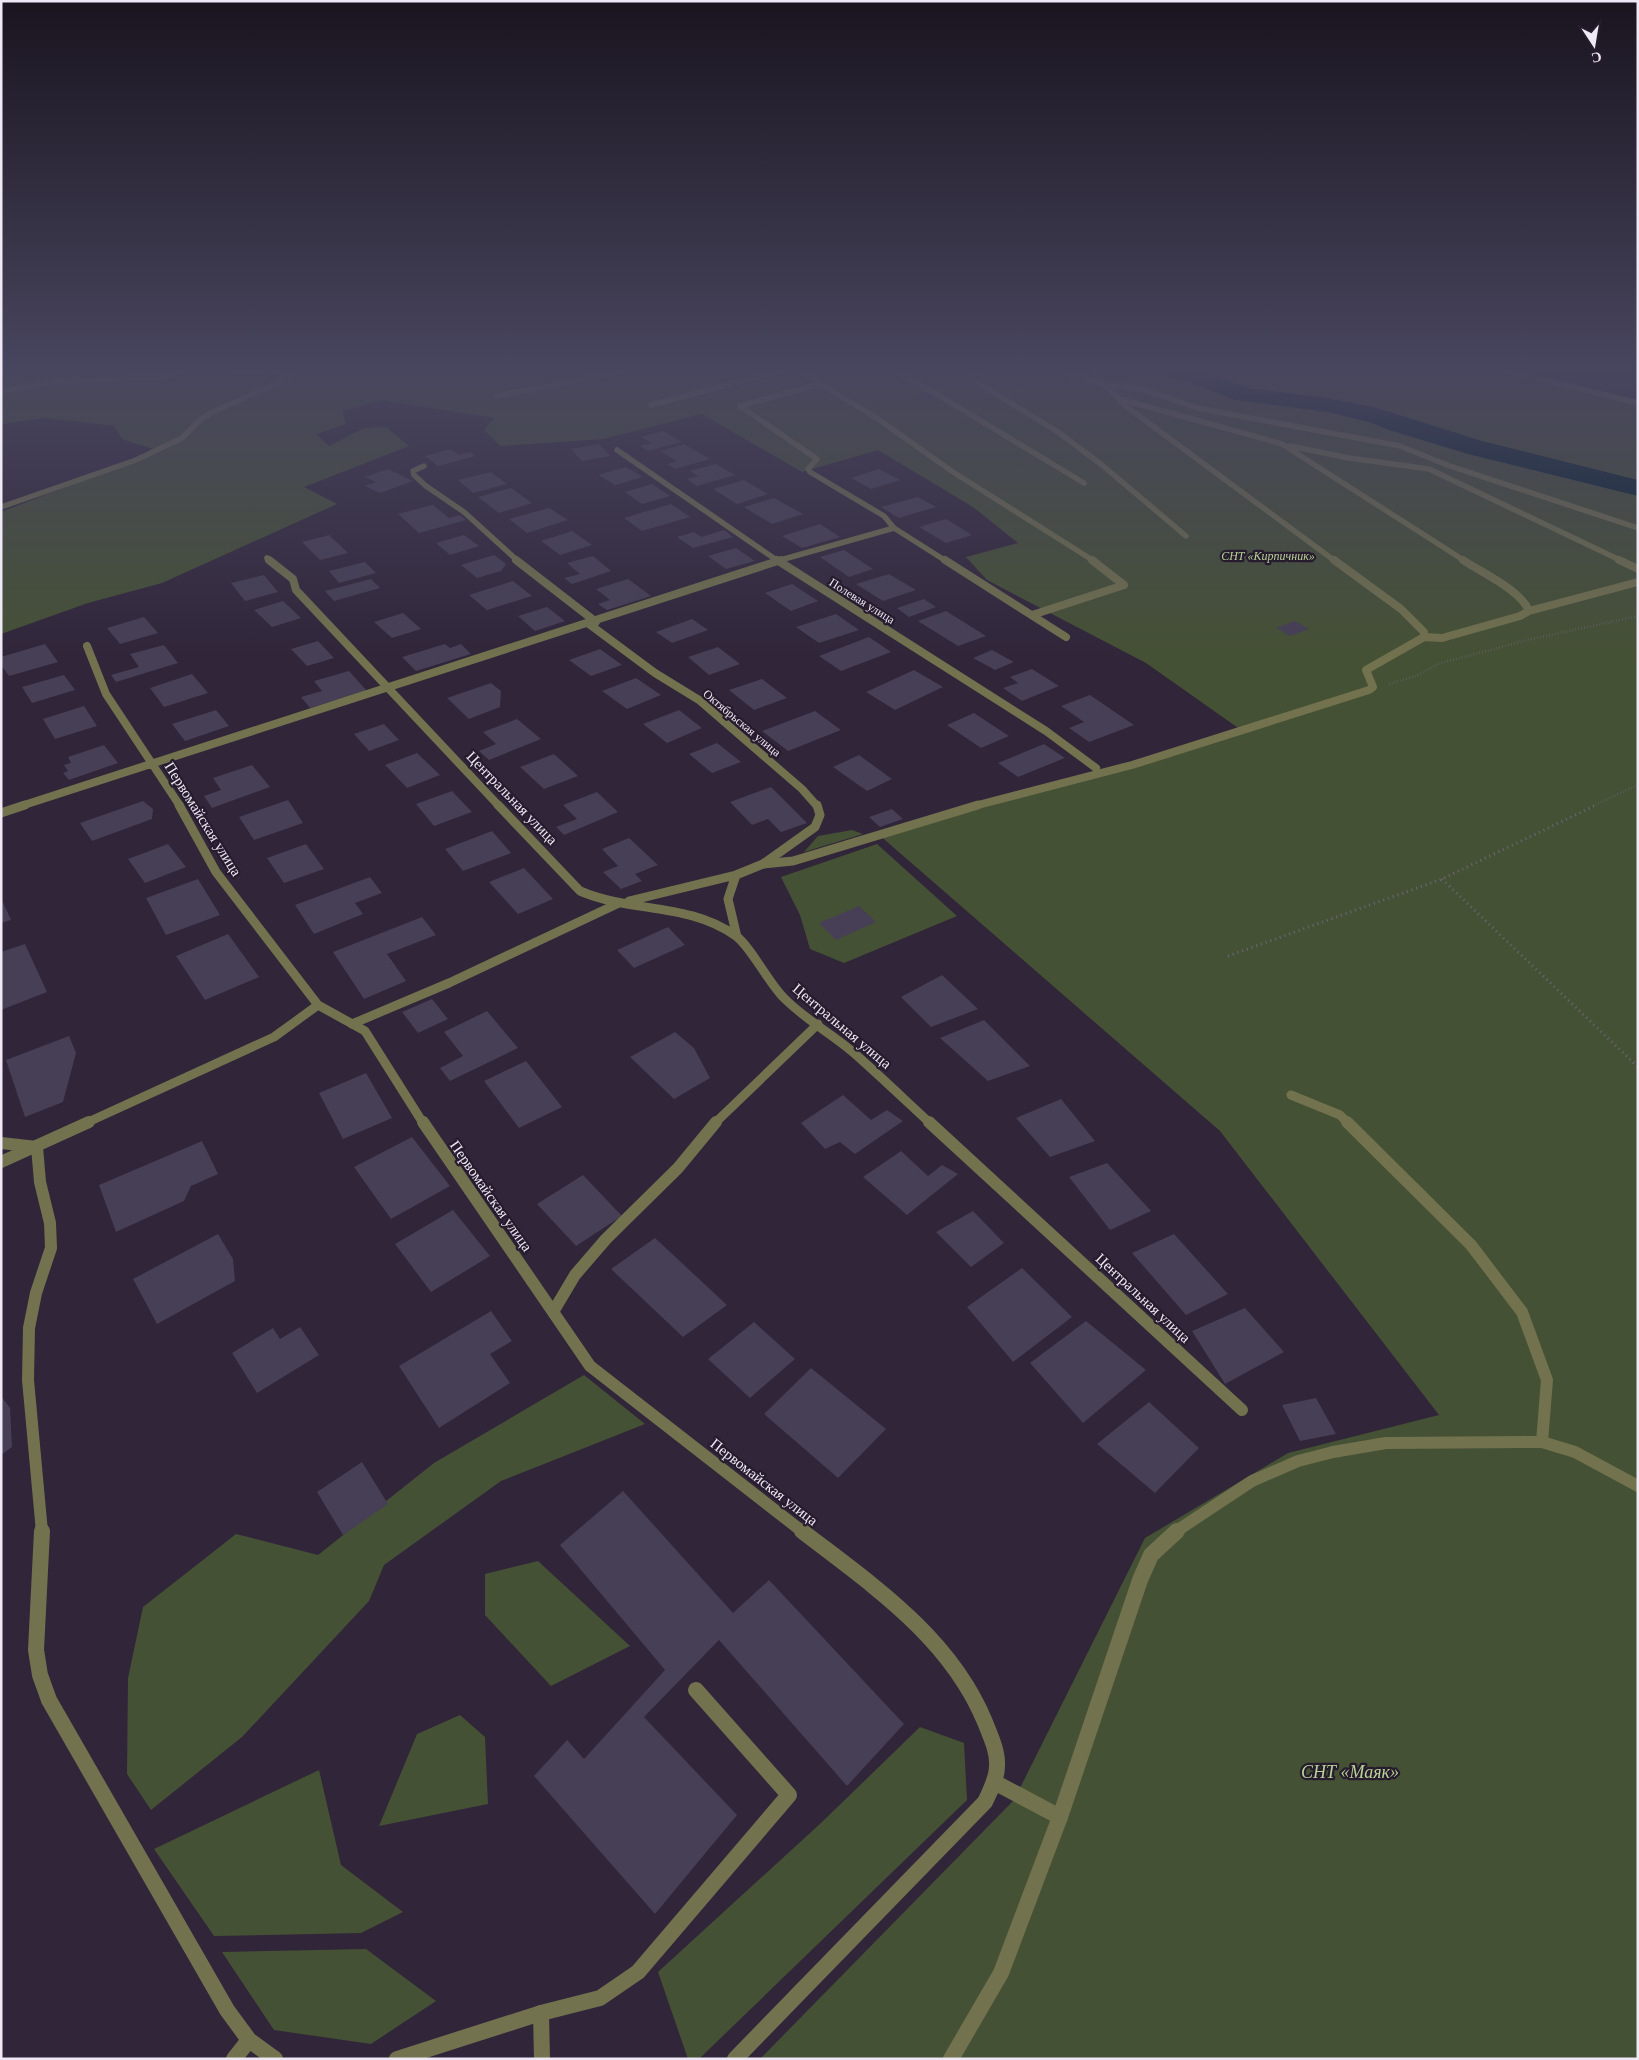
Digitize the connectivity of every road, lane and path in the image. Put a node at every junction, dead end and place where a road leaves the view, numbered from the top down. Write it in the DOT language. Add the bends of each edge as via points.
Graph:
graph roads {
  1 [pos="116,467"];
  2 [pos="421,467"];
  3 [pos="642,467"];
  4 [pos="810,467"];
  5 [pos="946,467"];
  6 [pos="1058,467"];
  7 [pos="1105,467"];
  8 [pos="1206,467"];
  9 [pos="1318,467"];
  10 [pos="1420,467"];
  11 [pos="1453,467"];
  12 [pos="1084,483"];
  13 [pos="1,507"];
  14 [pos="894,528"];
  15 [pos="1638,528"];
  16 [pos="1186,536"];
  17 [pos="266,558"];
  18 [pos="778,561"];
  19 [pos="1638,569"];
  20 [pos="1638,582"];
  21 [pos="1529,610"];
  22 [pos="1032,615"];
  23 [pos="1638,616"];
  24 [pos="592,623"];
  25 [pos="1066,636"];
  26 [pos="1424,637"];
  27 [pos="87,646"];
  28 [pos="1374,686"];
  29 [pos="387,689"];
  30 [pos="151,765"];
  31 [pos="1099,771"];
  32 [pos="1638,785"];
  33 [pos="1,812"];
  34 [pos="763,864"];
  35 [pos="736,875"];
  36 [pos="1442,879"];
  37 [pos="620,903"];
  38 [pos="737,938"];
  39 [pos="1228,956"];
  40 [pos="318,1004"];
  41 [pos="352,1024"];
  42 [pos="818,1024"];
  43 [pos="1638,1067"];
  44 [pos="1291,1095"];
  45 [pos="1,1143"];
  46 [pos="38,1147"];
  47 [pos="1,1162"];
  48 [pos="553,1312"];
  49 [pos="1242,1410"];
  50 [pos="1542,1442"];
  51 [pos="1638,1486"];
  52 [pos="696,1690"];
  53 [pos="994,1782"];
  54 [pos="1060,1817"];
  55 [pos="541,2014"];
  56 [pos="249,2040"];
  57 [pos="234,2059"];
  58 [pos="275,2059"];
  59 [pos="397,2059"];
  60 [pos="542,2059"];
  61 [pos="735,2059"];
  62 [pos="951,2059"];
  1 -- 13 [label="street"];
  2 -- 24 [label="street, Октябрьская улица" via="413,470 414,475 426,486 464,512 501,548"];
  3 -- 18 [label="street, Полевая улица"];
  4 -- 14 [label="street" via="810,472 884,516"];
  5 -- 22 [label="street" via="1097,563 1124,585"];
  6 -- 12 [label="street"];
  7 -- 16 [label="street"];
  8 -- 26 [label="street" via="1401,609 1424,632"];
  9 -- 21 [label="street" via="1516,594 1526,601"];
  10 -- 19 [label="street"];
  11 -- 15 [label="street"];
  14 -- 18 [label="street"];
  14 -- 22 [label="street"];
  17 -- 29 [label="street, Центральная улица" via="293,579 296,590"];
  18 -- 24 [label="street"];
  18 -- 31 [label="street, Полевая улица" via="1046,731"];
  20 -- 21 [label="street"];
  21 -- 26 [label="street" via="1520,616 1442,638"];
  22 -- 25 [label="street"];
  23 -- 28 [label="path" via="1523,641 1438,664 1416,676"];
  24 -- 29 [label="street"];
  24 -- 34 [label="street, Октябрьская улица" via="655,673 699,700 817,805 820,815 815,828"];
  26 -- 28 [label="street" via="1366,670"];
  27 -- 30 [label="street, Первомайская улица" via="106,694"];
  28 -- 31 [label="street" via="1331,702"];
  29 -- 30 [label="street"];
  29 -- 37 [label="street, Центральная улица" via="580,891"];
  30 -- 33 [label="street"];
  30 -- 40 [label="street, Первомайская улица" via="186,816 216,872"];
  31 -- 34 [label="street" via="793,860"];
  32 -- 36 [label="path"];
  34 -- 35 [label="street"];
  35 -- 37 [label="street"];
  35 -- 38 [label="street" via="727,902"];
  36 -- 39 [label="path"];
  36 -- 43 [label="path"];
  37 -- 38 [label="street, Центральная улица" via="674,910 700,918"];
  37 -- 41 [label="street" via="449,983"];
  38 -- 42 [label="street, Центральная улица" via="783,997"];
  40 -- 41 [label="street, Первомайская улица"];
  40 -- 46 [label="street" via="274,1037"];
  41 -- 48 [label="street, Первомайская улица" via="365,1031 374,1042 400,1089"];
  42 -- 48 [label="street" via="723,1113 678,1168 606,1240 582,1268"];
  42 -- 49 [label="street, Центральная улица" via="854,1053"];
  44 -- 50 [label="street" via="1340,1115 1471,1246 1522,1312 1547,1380"];
  45 -- 46 [label="street"];
  46 -- 47 [label="street"];
  46 -- 56 [label="street" via="51,1248 36,1293 29,1328 28,1380 42,1529 36,1650 40,1675 48,1700 227,2010"];
  48 -- 53 [label="street, Первомайская улица" via="590,1366 907,1612 940,1647 966,1682 986,1724 997,1765"];
  50 -- 51 [label="street" via="1575,1452"];
  50 -- 54 [label="street" via="1386,1443 1333,1452 1298,1461 1252,1481 1170,1535 1151,1555 1140,1580"];
  52 -- 55 [label="street" via="789,1795 638,1972 600,1998"];
  53 -- 54 [label="street"];
  53 -- 61 [label="street" via="985,1802"];
  54 -- 62 [label="street" via="1001,1973"];
  55 -- 59 [label="street"];
  55 -- 60 [label="street"];
  56 -- 57 [label="street"];
  56 -- 58 [label="street"];
}
